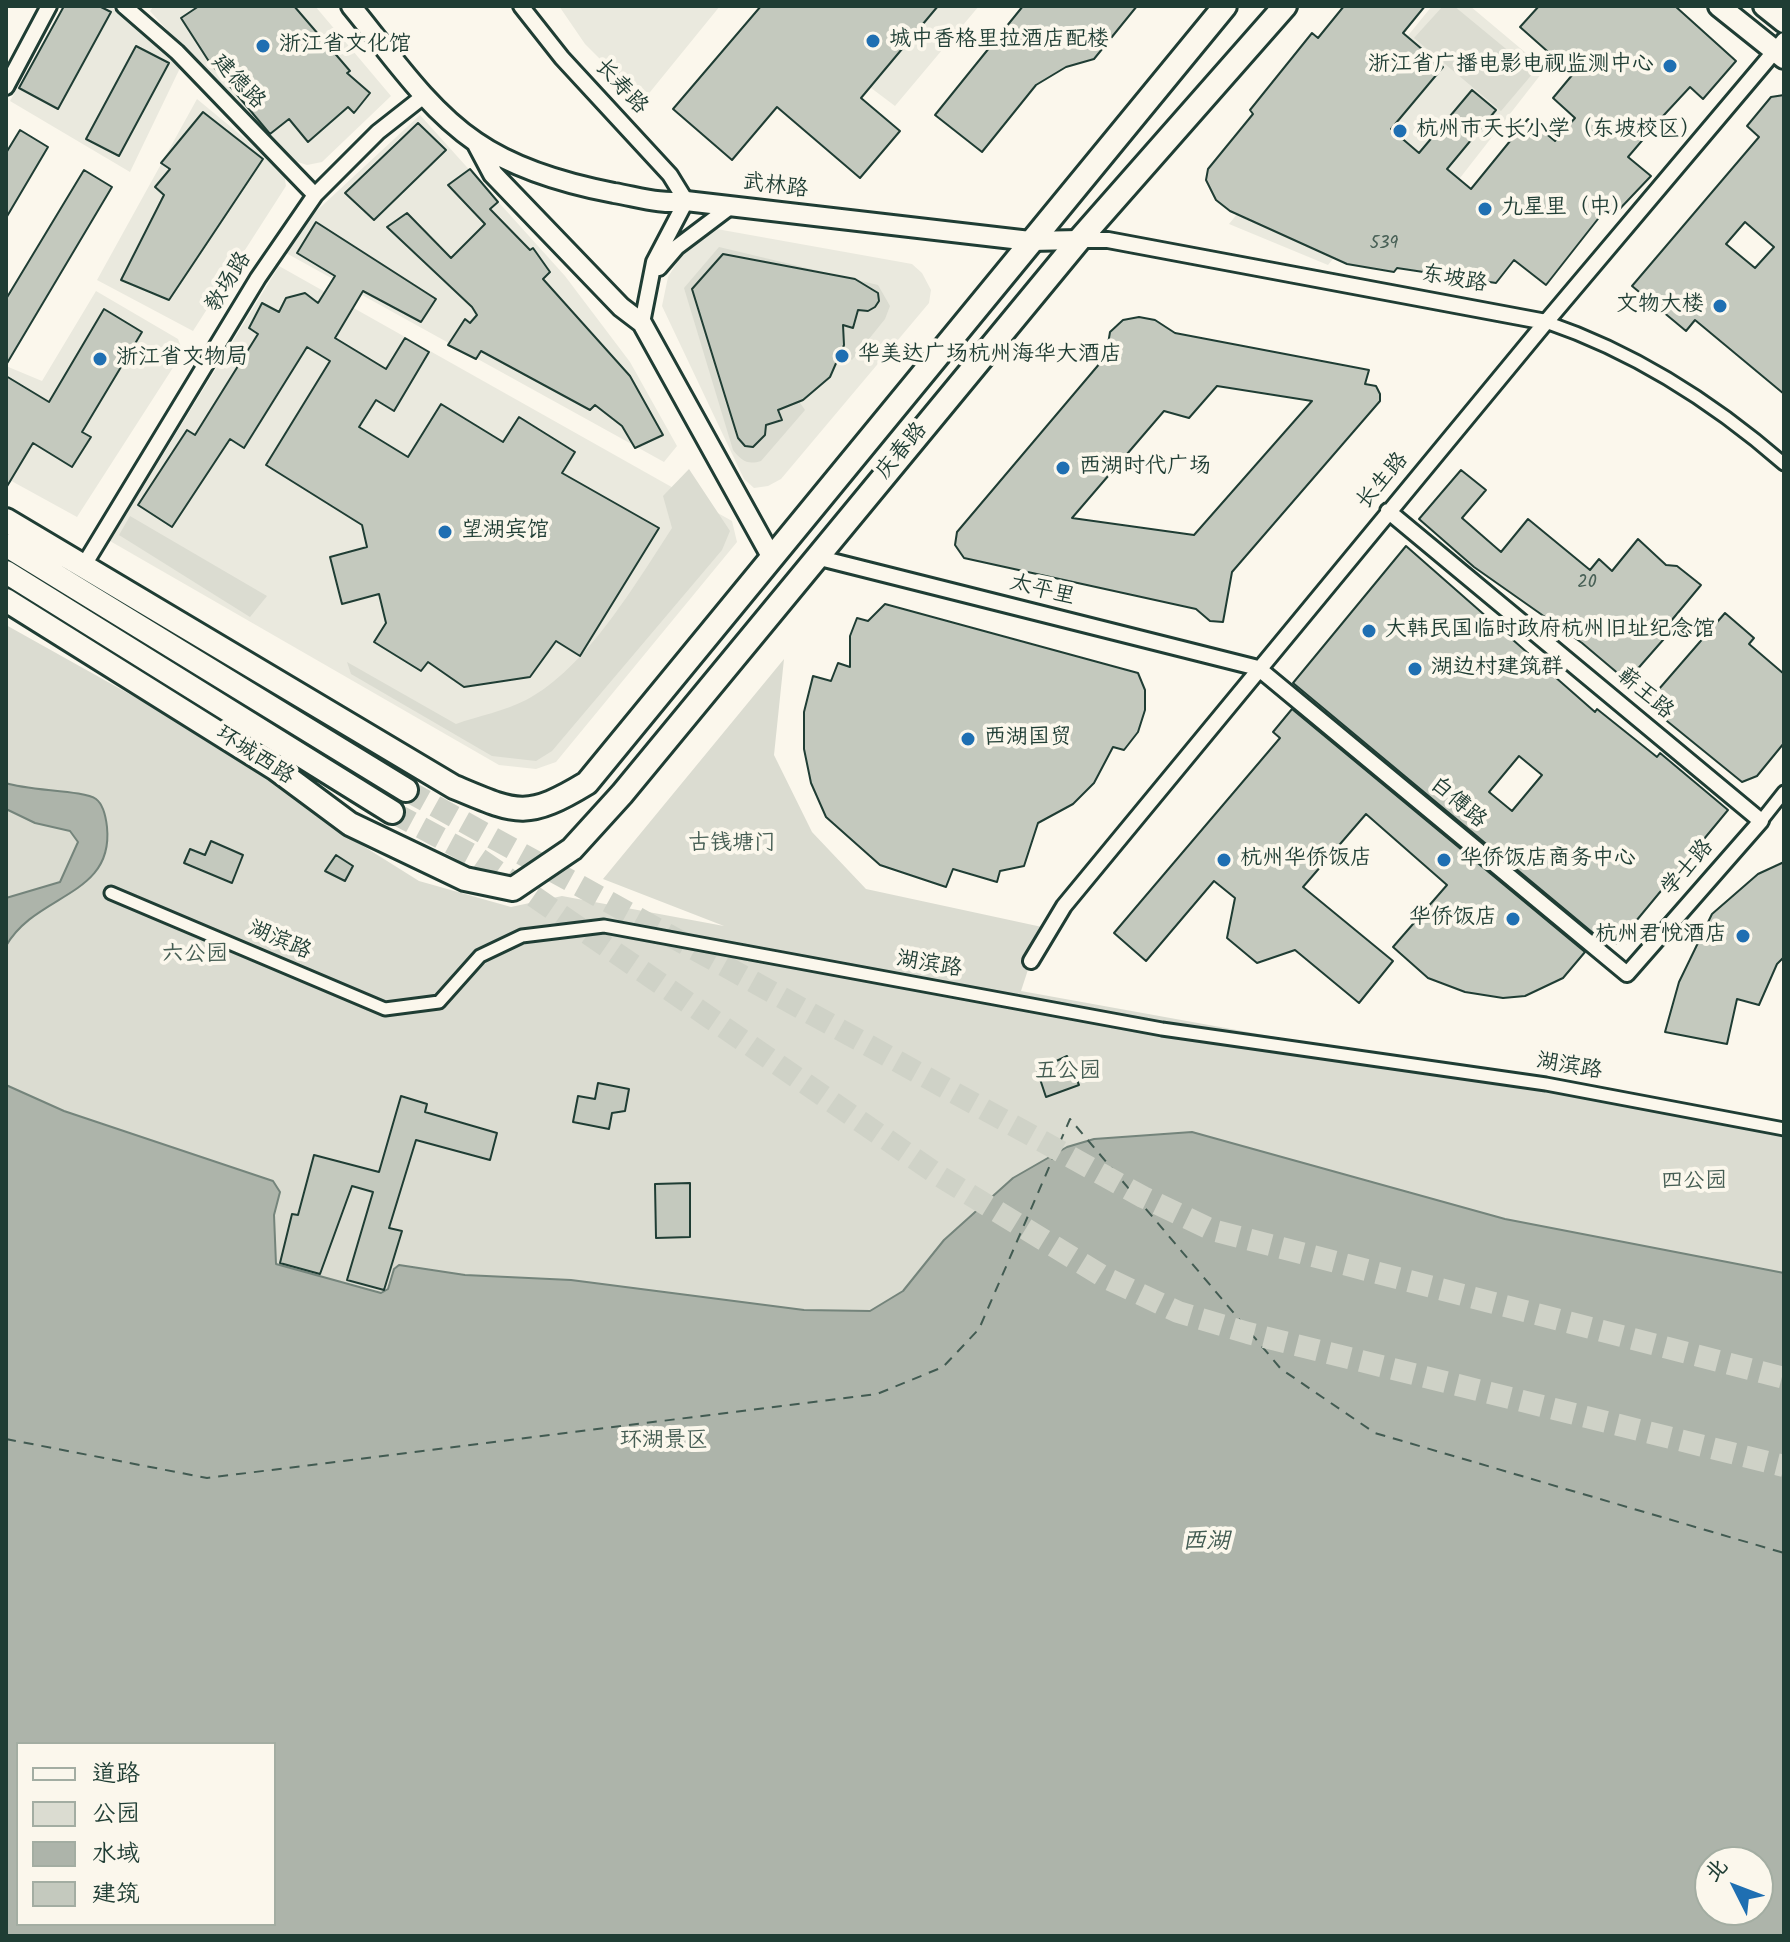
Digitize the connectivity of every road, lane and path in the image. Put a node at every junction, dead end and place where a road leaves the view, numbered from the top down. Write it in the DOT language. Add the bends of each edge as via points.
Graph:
graph roads {
  1 [pos="49,6"];
  2 [pos="124,6"];
  3 [pos="351,6"];
  4 [pos="521,6"];
  5 [pos="1225,6"];
  6 [pos="1285,6"];
  7 [pos="1719,6"];
  8 [pos="1764,6"];
  9 [pos="1784,22"];
  10 [pos="1781,49"];
  11 [pos="6,87"];
  12 [pos="425,95"];
  13 [pos="476,142"];
  14 [pos="315,195"];
  15 [pos="686,201"];
  16 [pos="730,207"];
  17 [pos="1079,240"];
  18 [pos="1030,241"];
  19 [pos="649,280"];
  20 [pos="1546,322"];
  21 [pos="642,323"];
  22 [pos="1784,464"];
  23 [pos="1388,511"];
  24 [pos="6,520"];
  25 [pos="6,545"];
  26 [pos="816,557"];
  27 [pos="772,558"];
  28 [pos="84,565"];
  29 [pos="6,572"];
  30 [pos="6,600"];
  31 [pos="1258,668"];
  32 [pos="406,790"];
  33 [pos="1784,792"];
  34 [pos="392,812"];
  35 [pos="1761,821"];
  36 [pos="513,889"];
  37 [pos="111,893"];
  38 [pos="1031,961"];
  39 [pos="1627,974"];
  40 [pos="1784,1129"];
  1 -- 11 [label="street"];
  2 -- 14 [label="street, 建德路" via="177,52"];
  3 -- 12 [label="street, 武林路"];
  4 -- 15 [label="street, 长寿路" via="670,175"];
  5 -- 18 [label="main road, 庆春路"];
  6 -- 17 [label="main road, 庆春路"];
  7 -- 10 [label="main road"];
  8 -- 9 [label="main road"];
  10 -- 20 [label="street, 长生路"];
  12 -- 13 [label="street, 武林路"];
  12 -- 14 [label="street, 教场路" via="378,132"];
  13 -- 15 [label="street, 武林路" via="537,172 583,187 672,204"];
  13 -- 21 [label="street, 武林路" via="493,174"];
  14 -- 28 [label="street, 教场路" via="258,278"];
  15 -- 16 [label="street, 武林路"];
  15 -- 19 [label="street"];
  16 -- 18 [label="street, 武林路"];
  16 -- 19 [label="street" via="677,247"];
  17 -- 18 [label="street, 武林路"];
  17 -- 20 [label="street, 东坡路" via="1108,240"];
  17 -- 26 [label="main road, 庆春路"];
  18 -- 27 [label="main road, 庆春路"];
  19 -- 21 [label="street"];
  20 -- 22 [label="street, 东坡路" via="1649,367"];
  20 -- 23 [label="street, 长生路"];
  21 -- 27 [label="street, 武林路"];
  23 -- 31 [label="street, 长生路"];
  23 -- 35 [label="street, 蕲王路"];
  24 -- 28 [label="main road"];
  25 -- 32 [label="main road"];
  26 -- 31 [label="street, 太平里"];
  26 -- 36 [label="main road, 庆春路" via="572,849"];
  27 -- 28 [label="main road, 庆春路" via="587,783 539,807 507,810 454,787"];
  29 -- 34 [label="main road, 环城西路"];
  30 -- 36 [label="main road, 环城西路" via="276,769 350,824 465,879"];
  31 -- 38 [label="street, 长生路" via="1064,906"];
  31 -- 39 [label="street, 白傅路"];
  33 -- 35 [label="street, 学士路"];
  35 -- 39 [label="street, 学士路"];
  37 -- 40 [label="street, 湖滨路" via="385,1009 439,1002 480,956 522,936 604,926 1162,1029 1546,1084"];
}
